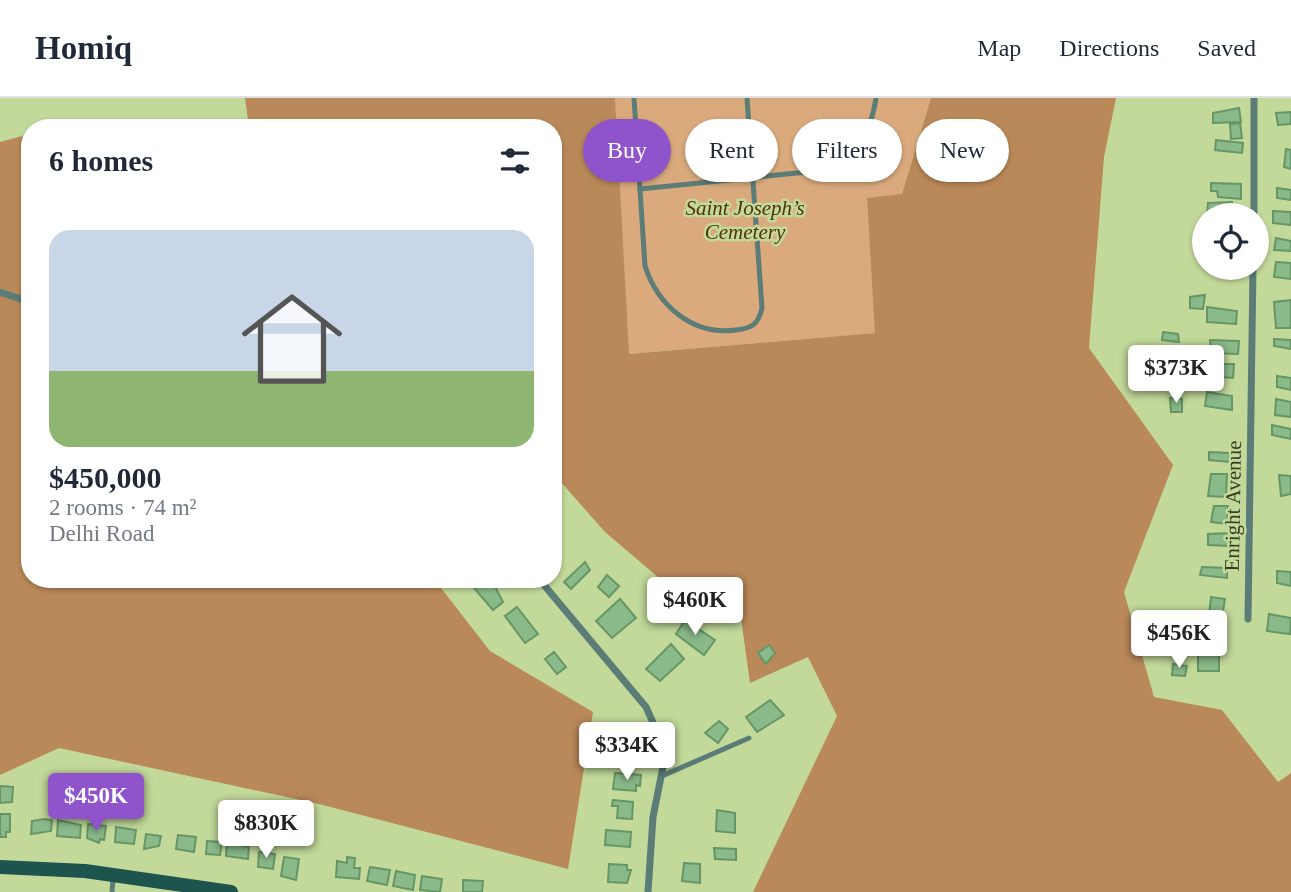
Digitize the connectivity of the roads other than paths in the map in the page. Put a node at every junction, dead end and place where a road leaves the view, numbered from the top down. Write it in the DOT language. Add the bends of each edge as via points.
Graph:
graph roads {
  1 [pos="634,98"];
  2 [pos="747,98"];
  3 [pos="876,98"];
  4 [pos="1254,98"];
  5 [pos="749,119"];
  6 [pos="778,176"];
  7 [pos="719,182"];
  8 [pos="753,182"];
  9 [pos="640,189"];
  10 [pos="1254,203"];
  11 [pos="1253,280"];
  12 [pos="0,292"];
  13 [pos="21,299"];
  14 [pos="547,588"];
  15 [pos="1248,619"];
  16 [pos="749,738"];
  17 [pos="662,776"];
  18 [pos="0,867"];
  19 [pos="113,875"];
  20 [pos="223,891"];
  21 [pos="112,892"];
  22 [pos="648,892"];
  1 -- 9 [label="lane"];
  2 -- 5 [label="lane"];
  3 -- 6 [label="lane" via="872,124 858,145 836,164"];
  4 -- 10 [label="street"];
  7 -- 9 [label="lane"];
  8 -- 9 [label="lane" via="762,309 759,322 751,328 730,331 691,324 668,305 650,281"];
  11 -- 15 [label="street, Enright Avenue"];
  12 -- 13 [label="street"];
  14 -- 17 [label="street" via="646,707 660,738"];
  16 -- 17 [label="lane"];
  17 -- 22 [label="street" via="653,817"];
  18 -- 19 [label="street"];
  19 -- 20 [label="street"];
  19 -- 21 [label="lane"];
}
